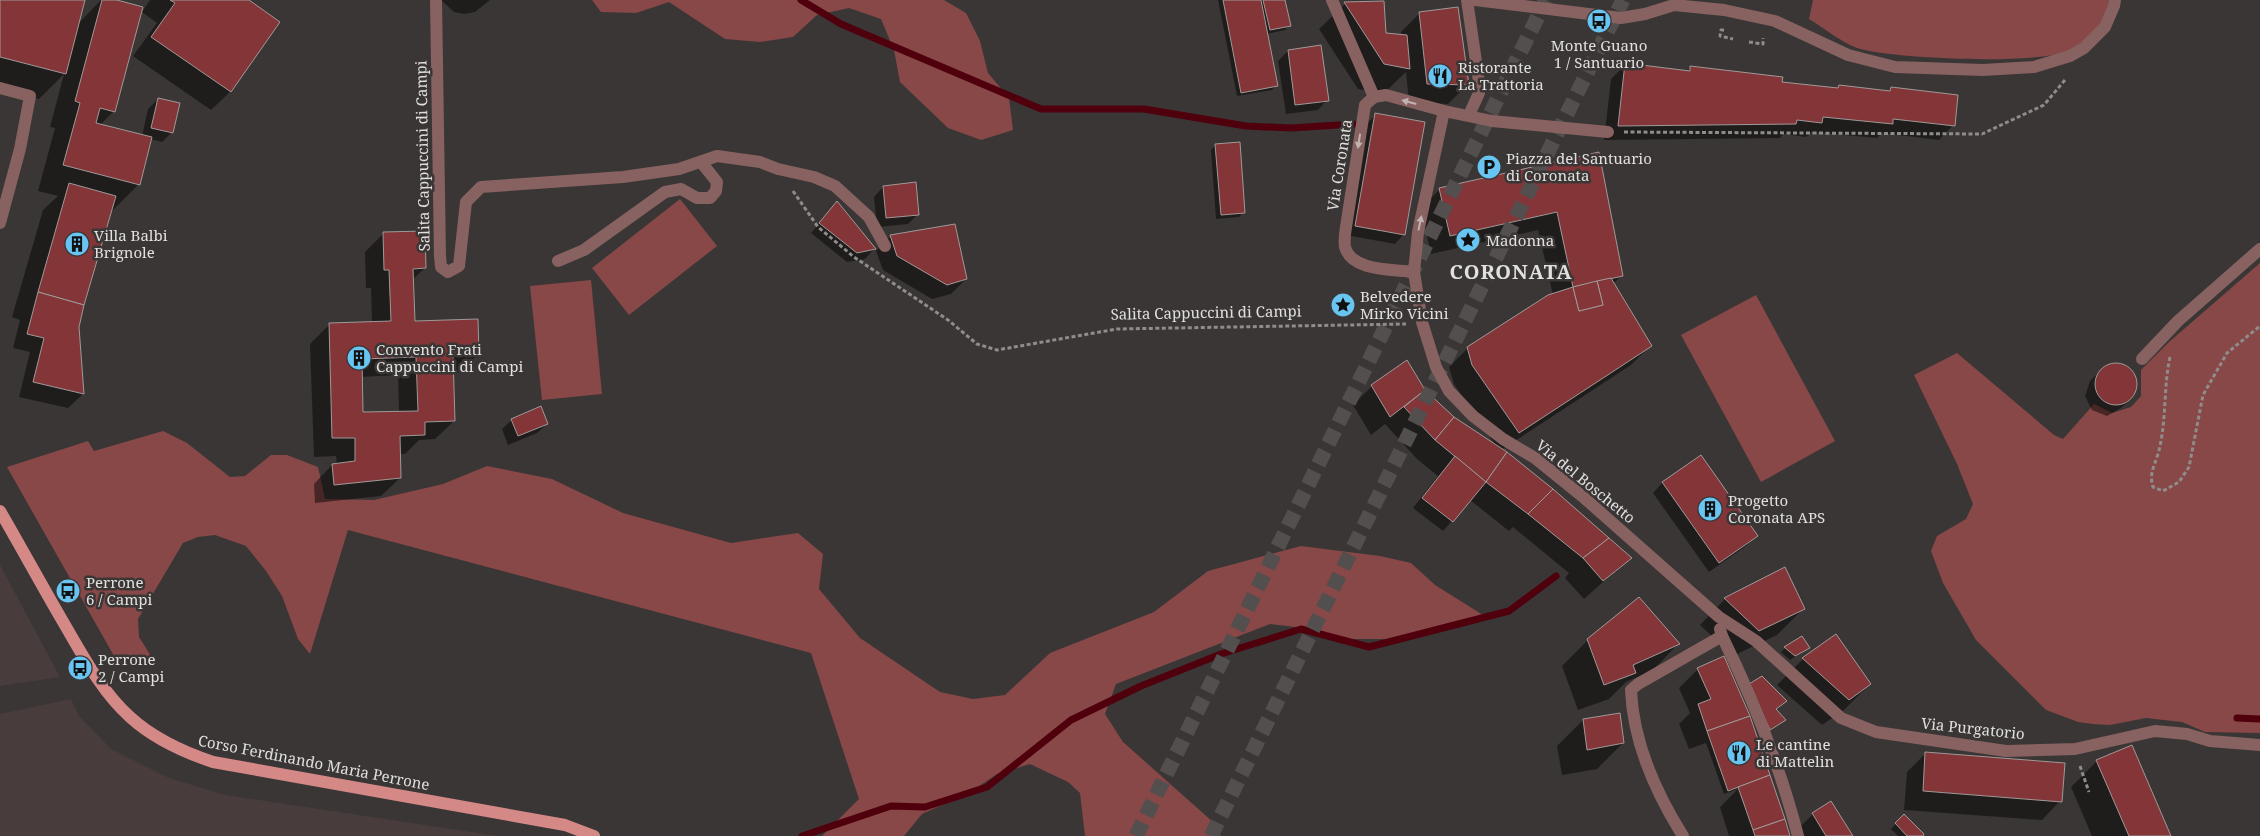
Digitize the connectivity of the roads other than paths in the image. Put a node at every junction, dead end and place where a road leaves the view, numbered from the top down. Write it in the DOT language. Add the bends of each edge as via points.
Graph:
graph roads {
  1 [pos="436,0"];
  2 [pos="1332,0"];
  3 [pos="1467,0"];
  4 [pos="1475,0"];
  5 [pos="2115,0"];
  6 [pos="0,88"];
  7 [pos="1374,97"];
  8 [pos="1444,111"];
  9 [pos="1469,115"];
  10 [pos="1608,132"];
  11 [pos="701,162"];
  12 [pos="0,223"];
  13 [pos="885,246"];
  14 [pos="2260,249"];
  15 [pos="558,261"];
  16 [pos="1414,272"];
  17 [pos="2142,358"];
  18 [pos="0,511"];
  19 [pos="1718,617"];
  20 [pos="1722,636"];
  21 [pos="2260,744"];
  22 [pos="594,836"];
  23 [pos="1683,836"];
  24 [pos="1798,836"];
  1 -- 11 [label="street, Salita Cappuccini di Campi" via="441,268 448,272 459,266 466,202 481,187 624,177 679,169"];
  2 -- 7 [label="street"];
  3 -- 9 [label="street" via="1479,82 1479,93"];
  4 -- 5 [label="street" via="1621,18 1674,6 1724,10 1775,21 1848,56 1895,67 1983,70 2034,67 2070,56 2105,28"];
  6 -- 12 [label="street" via="30,96"];
  8 -- 7 [label="street, one-way" via="1386,95"];
  7 -- 16 [label="street, Via Coronata, one-way" via="1365,106 1345,246 1351,258 1361,265"];
  8 -- 9 [label="street"];
  16 -- 8 [label="street, Via del Boschetto, one-way" via="1418,232"];
  9 -- 10 [label="street" via="1492,121"];
  11 -- 13 [label="street, Salita Cappuccini di Campi" via="717,156 760,162 834,186 868,217"];
  11 -- 15 [label="street" via="717,182 716,191 710,198 697,198 682,189 665,192 584,250"];
  14 -- 17 [label="street" via="2178,321"];
  16 -- 19 [label="street, Via del Boschetto" via="1422,322 1440,375 1449,391 1473,416 1568,485"];
  18 -- 22 [label="main road, Corso Ferdinando Maria Perrone" via="106,690 144,729 184,752 213,762 565,825"];
  19 -- 20 [label="street"];
  19 -- 21 [label="street, Via Purgatorio" via="1756,641 1841,718 1876,732 2006,751 2074,749 2155,731 2187,734 2210,741"];
  20 -- 23 [label="street" via="1631,690 1632,713 1651,772 1665,807"];
  20 -- 24 [label="street" via="1770,742"];
}
